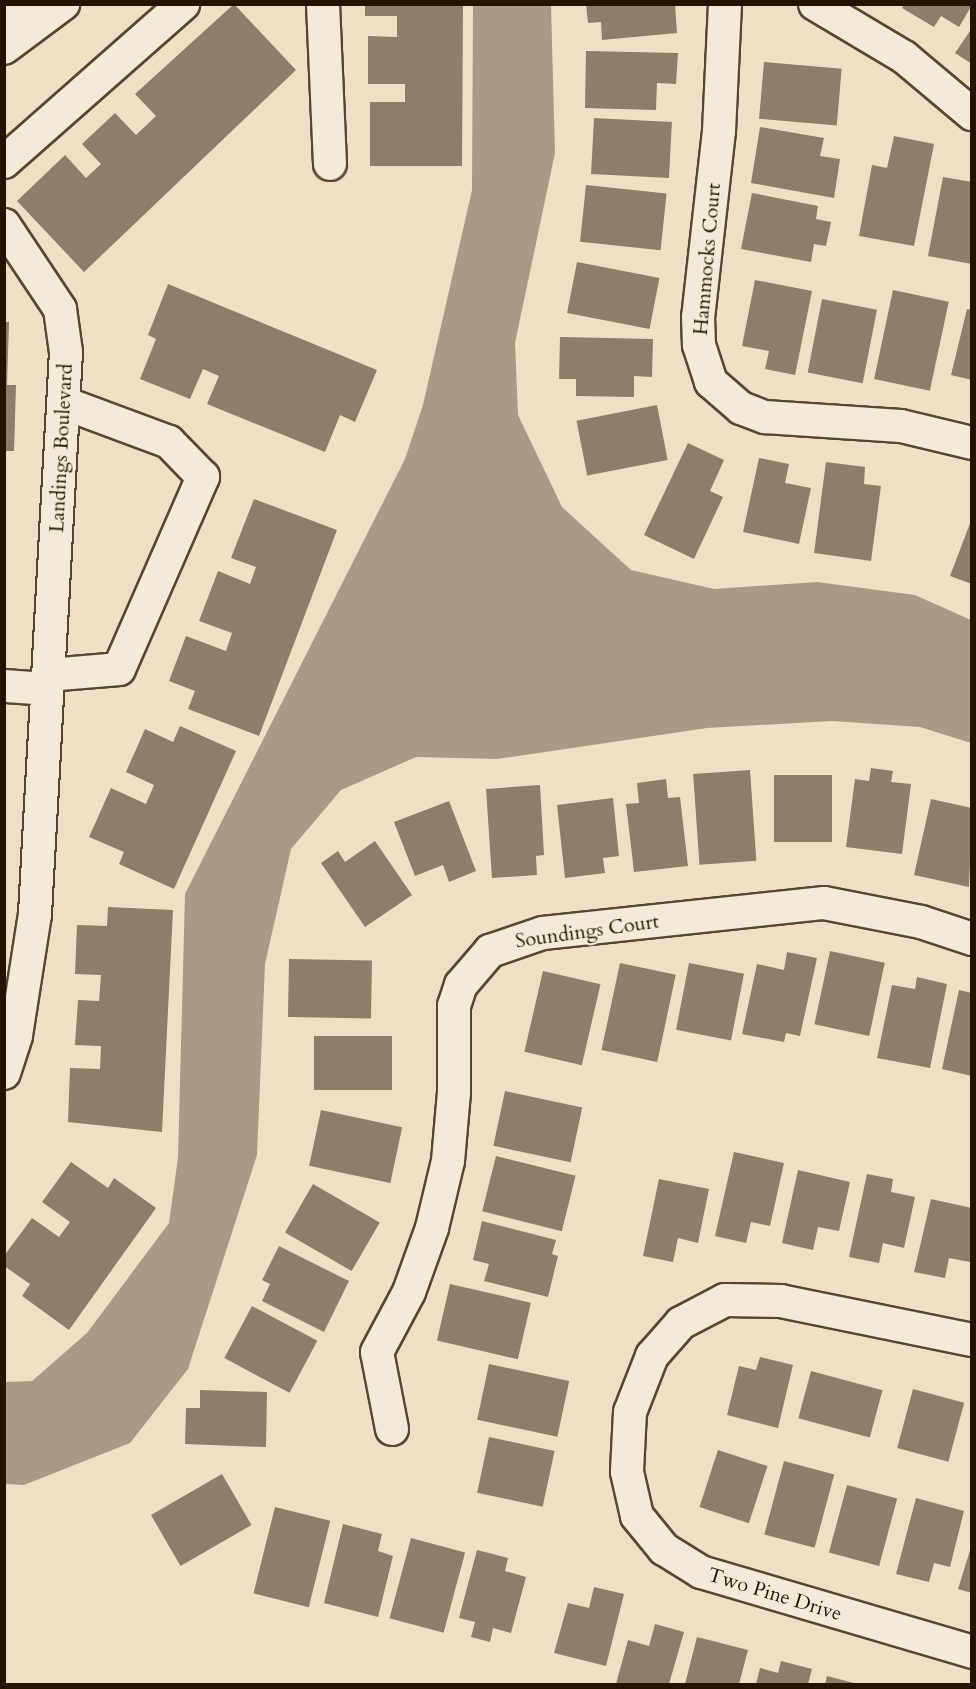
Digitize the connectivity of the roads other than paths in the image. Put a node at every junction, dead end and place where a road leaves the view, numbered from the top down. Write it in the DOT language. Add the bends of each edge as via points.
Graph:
graph roads {
  1 [pos="21,4"];
  2 [pos="63,4"];
  3 [pos="183,4"];
  4 [pos="323,4"];
  5 [pos="725,4"];
  6 [pos="815,4"];
  7 [pos="4,17"];
  8 [pos="4,48"];
  9 [pos="972,114"];
  10 [pos="4,162"];
  11 [pos="330,164"];
  12 [pos="4,225"];
  13 [pos="64,403"];
  14 [pos="972,443"];
  15 [pos="48,682"];
  16 [pos="4,686"];
  17 [pos="972,939"];
  18 [pos="4,1072"];
  19 [pos="972,1340"];
  20 [pos="392,1429"];
  21 [pos="972,1652"];
  1 -- 7 [label="street"];
  2 -- 8 [label="street"];
  3 -- 10 [label="street"];
  4 -- 11 [label="street"];
  5 -- 14 [label="street, Hammocks Court" via="719,131 698,317 699,345 711,382 741,408 765,417 901,426"];
  6 -- 9 [label="street" via="904,57"];
  12 -- 13 [label="street, Landings Boulevard" via="60,309 66,352"];
  13 -- 15 [label="street, Landings Boulevard"];
  13 -- 15 [label="street" via="169,442 203,477 120,669"];
  15 -- 16 [label="street"];
  15 -- 18 [label="street, Landings Boulevard" via="30,963"];
  17 -- 20 [label="street, Soundings Court" via="921,922 824,903 543,933 509,940 490,951 461,985 454,1006 450,1139 432,1228 409,1292 377,1352"];
  19 -- 21 [label="street, Two Pine Drive" via="782,1301 725,1300 681,1323 652,1356 630,1412 627,1472 637,1515 664,1549 701,1572"];
}
